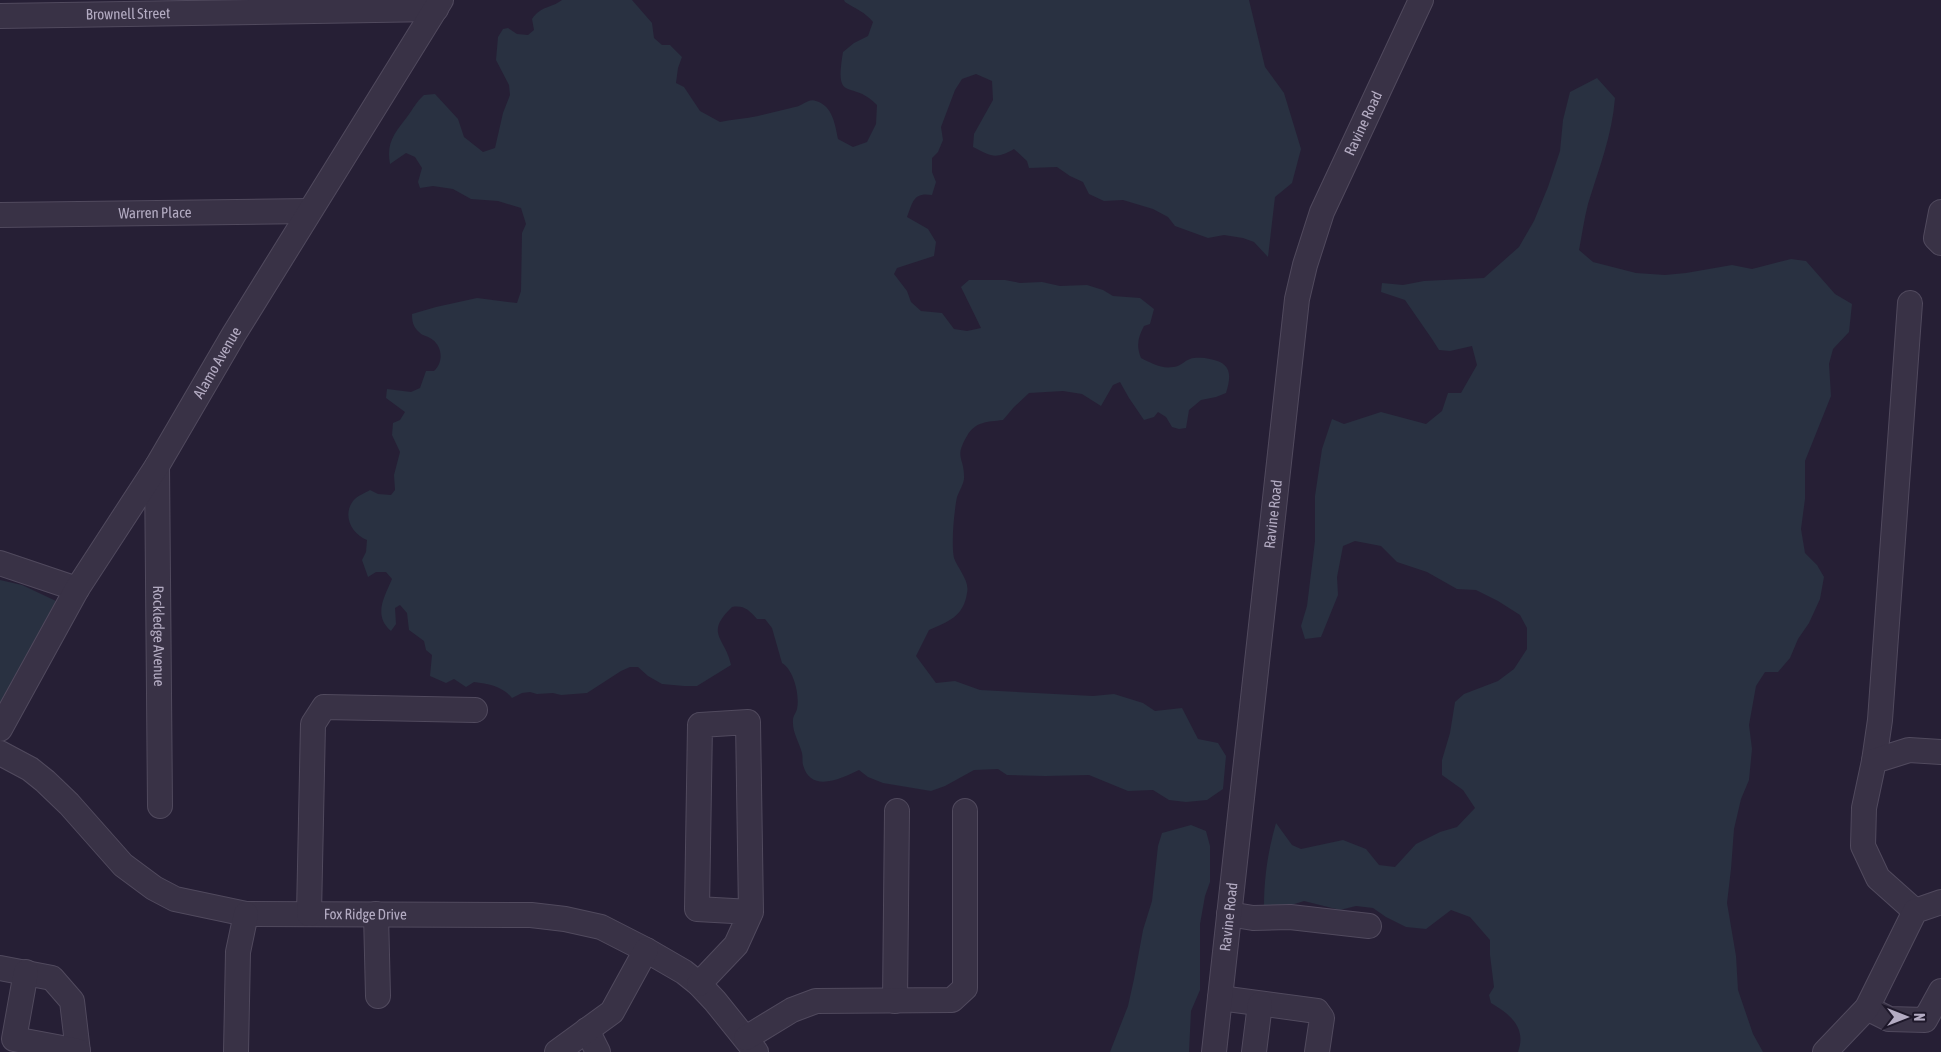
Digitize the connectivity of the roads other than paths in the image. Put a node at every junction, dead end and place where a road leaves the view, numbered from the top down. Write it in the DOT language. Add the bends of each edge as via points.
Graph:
graph roads {
  1 [pos="1421,0"];
  2 [pos="438,4"];
  3 [pos="0,16"];
  4 [pos="310,211"];
  5 [pos="1941,212"];
  6 [pos="0,215"];
  7 [pos="1941,243"];
  8 [pos="1910,303"];
  9 [pos="156,466"];
  10 [pos="0,563"];
  11 [pos="77,589"];
  12 [pos="475,710"];
  13 [pos="0,729"];
  14 [pos="1941,752"];
  15 [pos="0,753"];
  16 [pos="1874,761"];
  17 [pos="160,806"];
  18 [pos="897,810"];
  19 [pos="965,810"];
  20 [pos="1941,902"];
  21 [pos="1915,911"];
  22 [pos="751,912"];
  23 [pos="246,914"];
  24 [pos="309,914"];
  25 [pos="376,914"];
  26 [pos="1229,914"];
  27 [pos="1369,926"];
  28 [pos="646,950"];
  29 [pos="0,968"];
  30 [pos="26,972"];
  31 [pos="699,984"];
  32 [pos="1941,992"];
  33 [pos="378,996"];
  34 [pos="1220,998"];
  35 [pos="894,1001"];
  36 [pos="1260,1004"];
  37 [pos="1867,1008"];
  38 [pos="587,1030"];
  39 [pos="751,1045"];
  40 [pos="78,1051"];
  41 [pos="236,1052"];
  42 [pos="557,1052"];
  43 [pos="598,1052"];
  44 [pos="1214,1052"];
  45 [pos="1254,1052"];
  46 [pos="1317,1052"];
  47 [pos="1825,1052"];
  1 -- 26 [label="street, Ravine Road" via="1322,212 1299,291"];
  2 -- 3 [label="street, Brownell Street"];
  2 -- 4 [label="street, Alamo Avenue"];
  4 -- 6 [label="street, Warren Place"];
  4 -- 9 [label="street, Alamo Avenue"];
  5 -- 7 [label="street" via="1936,238"];
  8 -- 16 [label="street" via="1880,720"];
  9 -- 11 [label="street, Alamo Avenue"];
  9 -- 17 [label="street, Rockledge Avenue"];
  10 -- 11 [label="street"];
  11 -- 13 [label="street, Alamo Avenue"];
  12 -- 24 [label="street" via="324,707 313,724"];
  14 -- 16 [label="street" via="1909,750"];
  15 -- 23 [label="street, Fox Ridge Drive" via="45,781 123,865 154,888 175,899"];
  16 -- 21 [label="street" via="1864,808 1863,846 1878,878"];
  18 -- 35 [label="street"];
  19 -- 35 [label="street" via="965,988 952,1000"];
  20 -- 21 [label="street"];
  21 -- 37 [label="street"];
  22 -- 22 [label="street" via="748,722 700,726 697,909"];
  22 -- 31 [label="street" via="736,944"];
  23 -- 24 [label="street, Fox Ridge Drive"];
  23 -- 41 [label="street" via="238,952"];
  24 -- 25 [label="street, Fox Ridge Drive"];
  25 -- 28 [label="street, Fox Ridge Drive" via="522,915 565,919 601,928"];
  25 -- 33 [label="street"];
  26 -- 27 [label="street"];
  26 -- 34 [label="street, Ravine Road"];
  28 -- 31 [label="street, Fox Ridge Drive"];
  28 -- 38 [label="street" via="612,1012"];
  29 -- 30 [label="street"];
  30 -- 40 [label="street" via="52,978 72,1001"];
  30 -- 40 [label="street" via="14,1039"];
  31 -- 39 [label="street, Fox Ridge Drive"];
  32 -- 37 [label="street" via="1925,1020 1889,1019"];
  34 -- 36 [label="street"];
  34 -- 44 [label="street, Ravine Road"];
  35 -- 39 [label="street" via="816,1001 792,1010"];
  36 -- 45 [label="street"];
  36 -- 46 [label="street" via="1320,1013"];
  37 -- 47 [label="street"];
  38 -- 42 [label="street"];
  38 -- 43 [label="street"];
}
